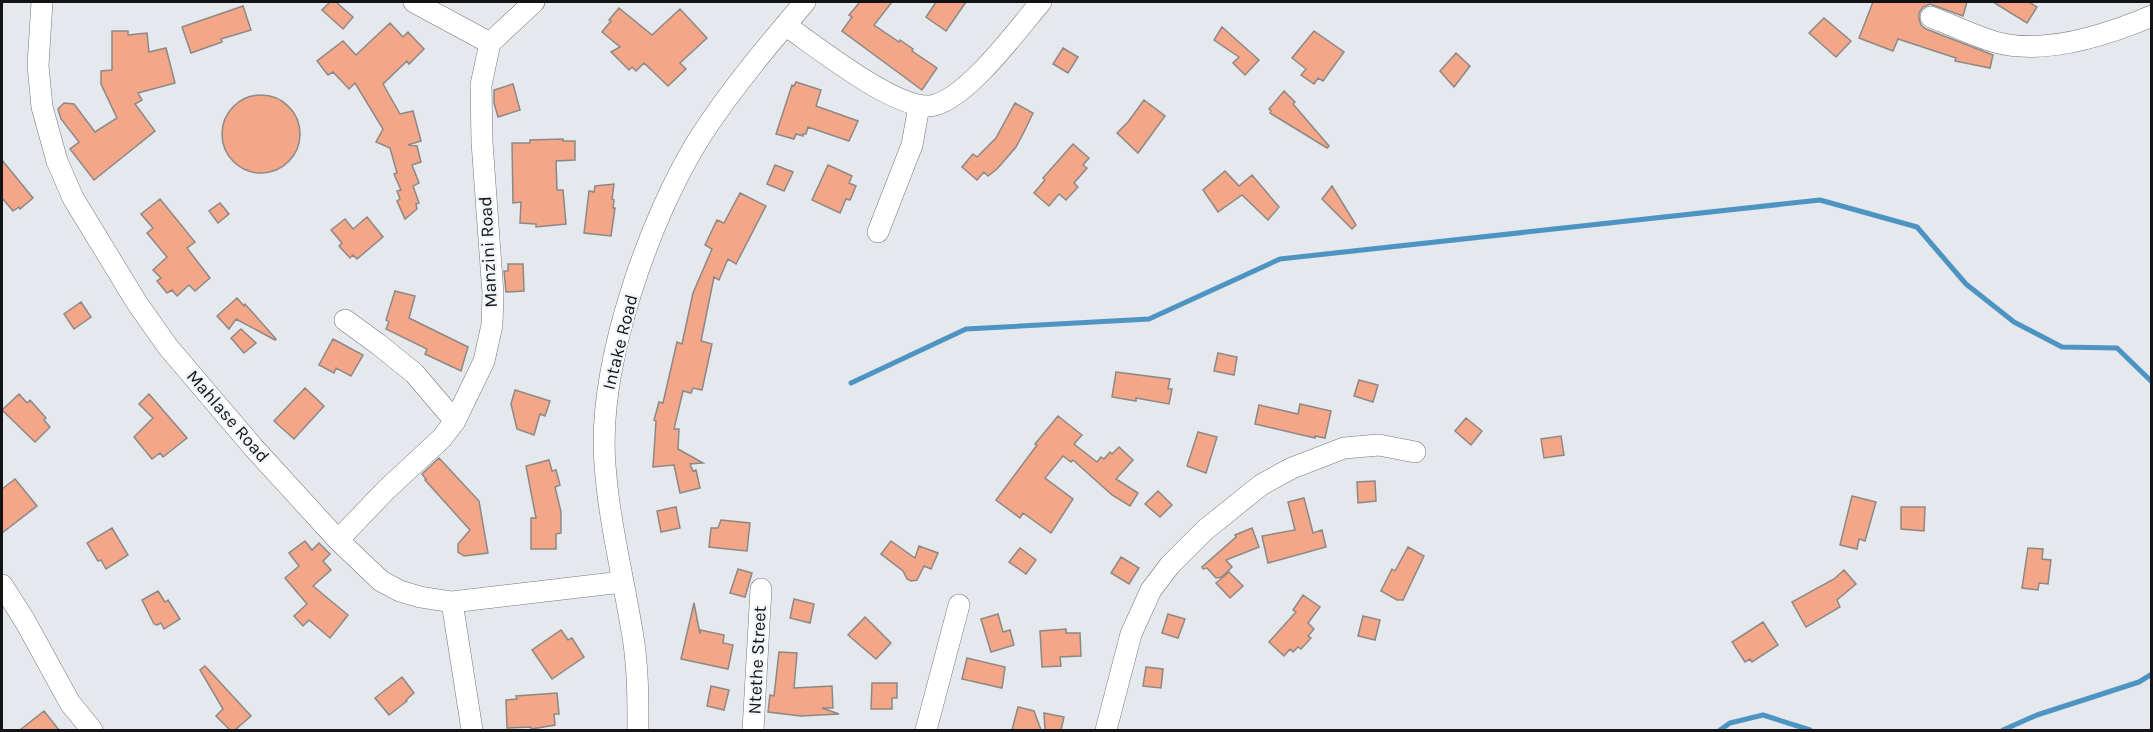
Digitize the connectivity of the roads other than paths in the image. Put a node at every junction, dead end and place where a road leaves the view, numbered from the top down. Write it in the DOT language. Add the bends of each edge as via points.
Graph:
graph roads {
  1 [pos="42,2"];
  2 [pos="414,2"];
  3 [pos="534,2"];
  4 [pos="805,2"];
  5 [pos="1041,2"];
  6 [pos="2151,16"];
  7 [pos="1931,17"];
  8 [pos="785,25"];
  9 [pos="490,43"];
  10 [pos="919,106"];
  11 [pos="878,232"];
  12 [pos="345,320"];
  13 [pos="455,421"];
  14 [pos="1415,452"];
  15 [pos="339,540"];
  16 [pos="622,582"];
  17 [pos="2,585"];
  18 [pos="762,589"];
  19 [pos="452,602"];
  20 [pos="958,606"];
  21 [pos="92,730"];
  22 [pos="472,730"];
  23 [pos="639,730"];
  24 [pos="753,730"];
  25 [pos="926,730"];
  26 [pos="1106,730"];
  1 -- 15 [label="street, Mahlase Road" via="38,66 42,107 57,161 73,198 168,347"];
  2 -- 9 [label="street"];
  3 -- 9 [label="street"];
  4 -- 8 [label="street, Intake Road"];
  5 -- 10 [label="street" via="973,81 943,102"];
  6 -- 7 [label="street" via="2099,36 2026,47 1996,42"];
  8 -- 10 [label="street" via="879,90"];
  8 -- 16 [label="street, Intake Road" via="739,80 701,136 672,189 624,316 609,374 604,418 605,465"];
  9 -- 13 [label="street, Manzini Road" via="481,86 492,325 484,361"];
  10 -- 11 [label="street" via="912,145"];
  12 -- 13 [label="street" via="414,373"];
  13 -- 15 [label="street, Manzini Road"];
  14 -- 26 [label="street" via="1379,445 1344,448 1292,468 1261,486 1205,530 1151,590 1131,634"];
  15 -- 19 [label="street, Mahlase Road" via="381,581 420,597"];
  16 -- 19 [label="street, Mahlase Road"];
  16 -- 23 [label="street, Intake Road" via="633,632"];
  17 -- 21 [label="street" via="70,703"];
  18 -- 24 [label="street, Ntethe Street"];
  19 -- 22 [label="street"];
  20 -- 25 [label="street"];
}
